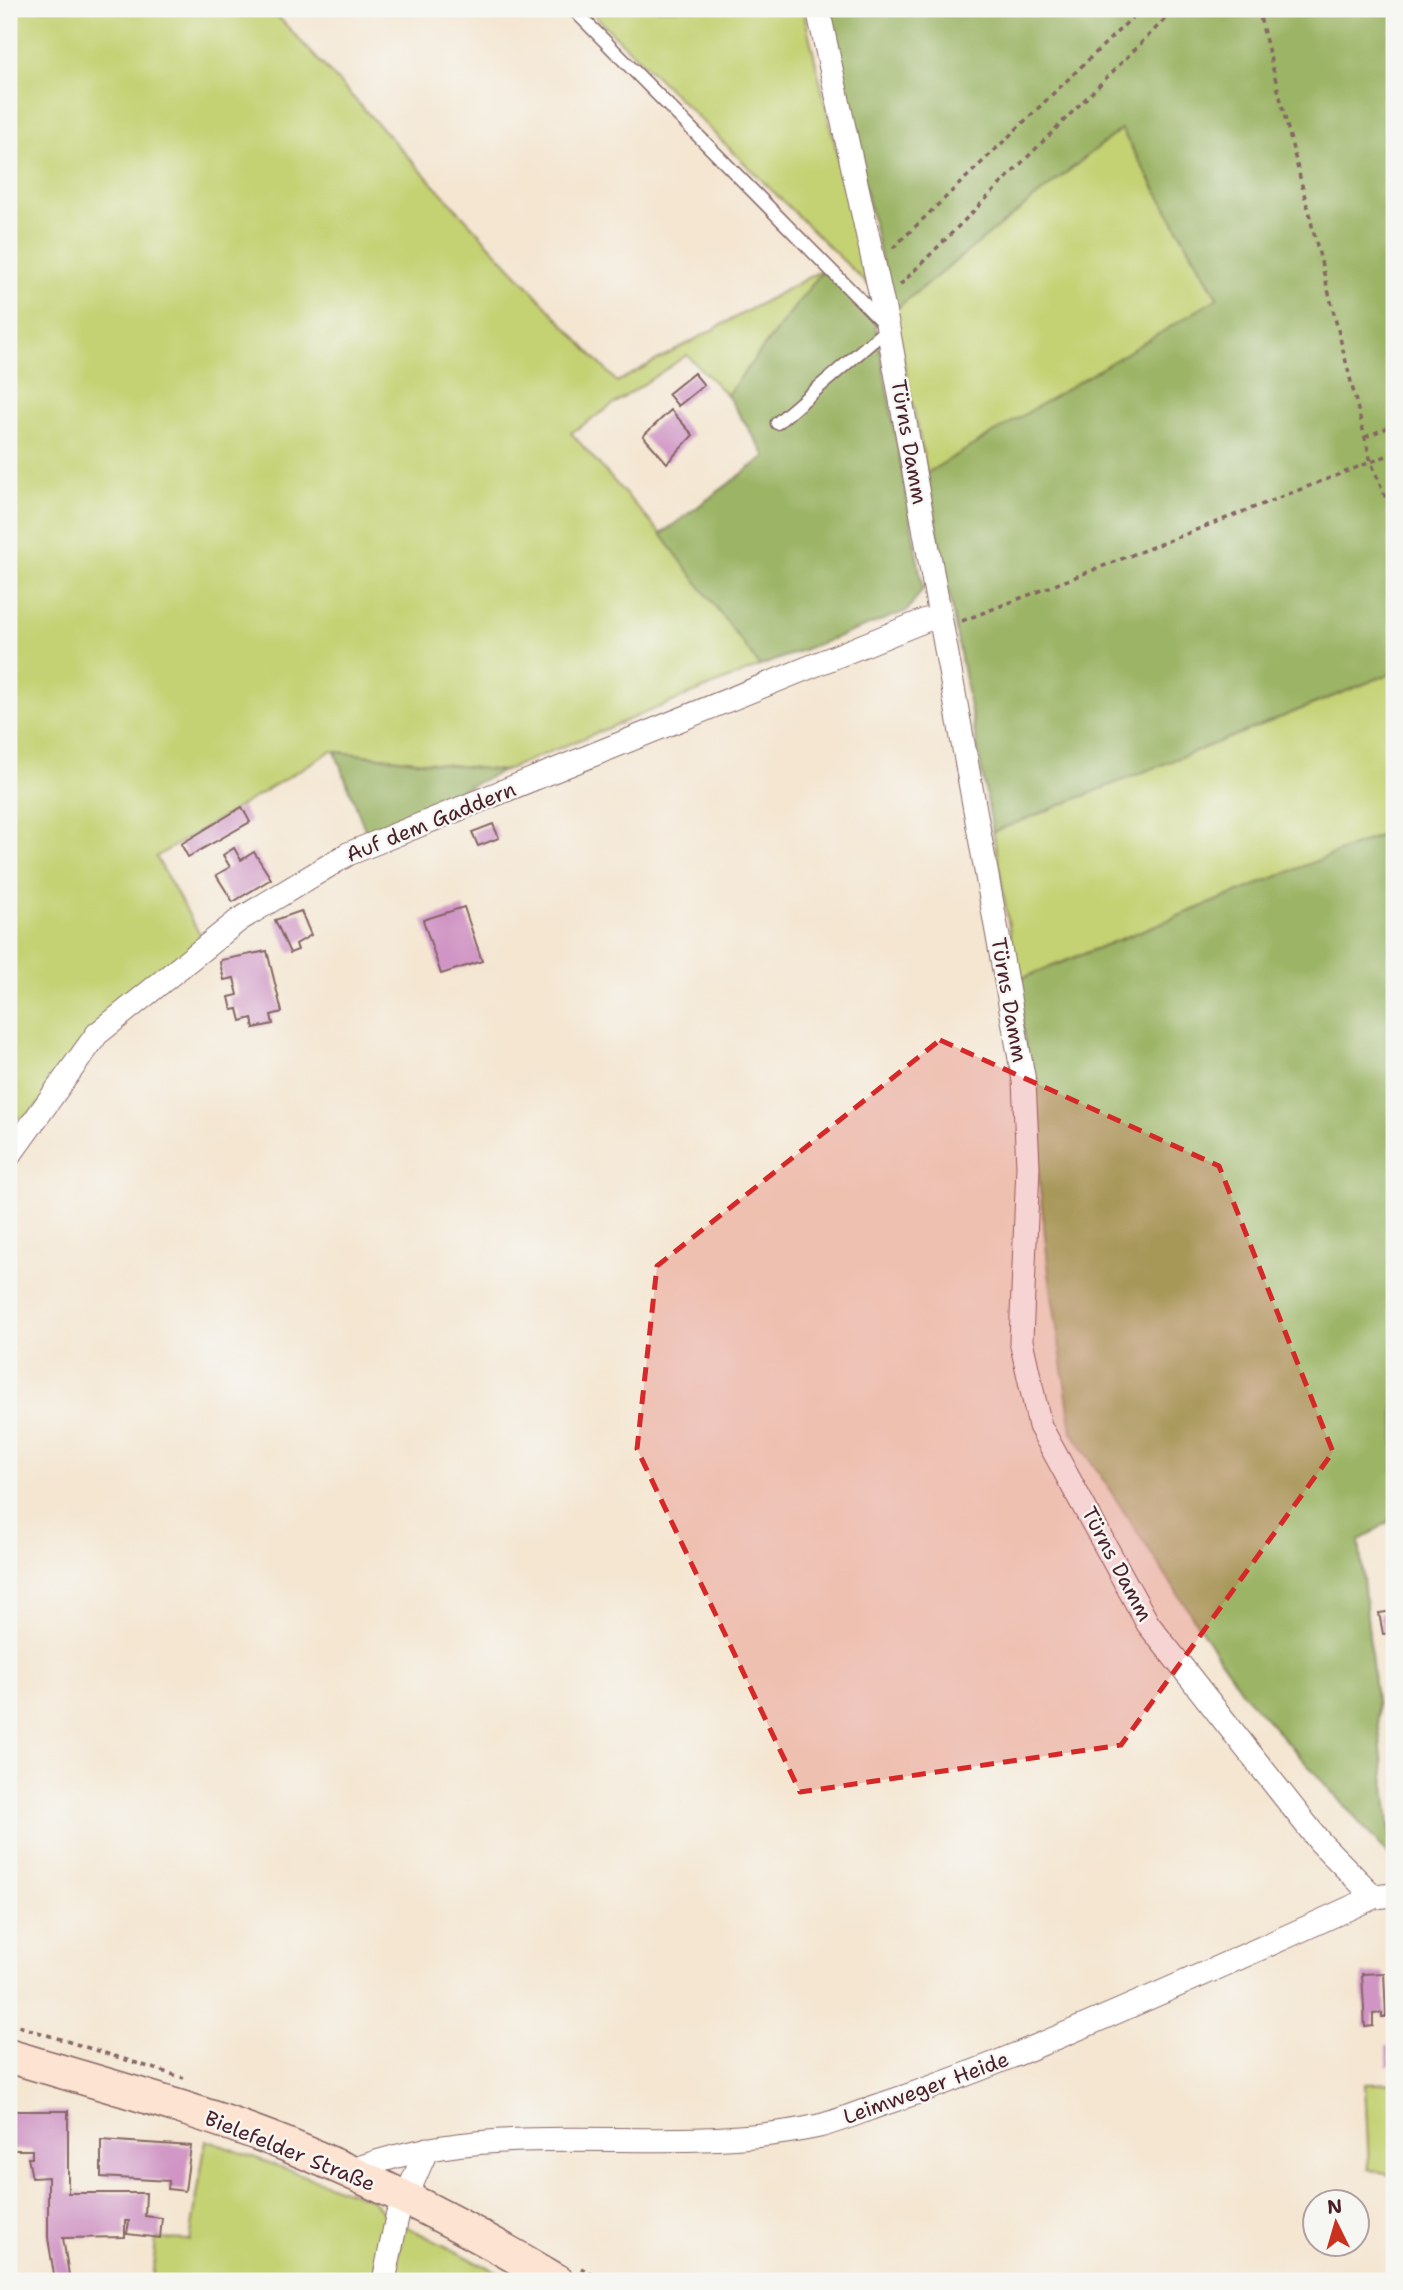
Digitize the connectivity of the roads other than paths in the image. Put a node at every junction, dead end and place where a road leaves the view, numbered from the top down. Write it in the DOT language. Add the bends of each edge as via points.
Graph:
graph roads {
  1 [pos="573,9"];
  2 [pos="818,9"];
  3 [pos="888,328"];
  4 [pos="777,423"];
  5 [pos="941,623"];
  6 [pos="10,1149"];
  7 [pos="1384,1896"];
  8 [pos="9,2056"];
  9 [pos="426,2149"];
  10 [pos="348,2172"];
  11 [pos="405,2197"];
  12 [pos="384,2281"];
  13 [pos="557,2281"];
  1 -- 3 [label="lane"];
  2 -- 3 [label="street, Türns Damm"];
  3 -- 4 [label="lane"];
  3 -- 5 [label="street, Türns Damm"];
  5 -- 6 [label="street, Auf dem Gaddern" via="926,620 348,854 239,920 97,1034"];
  5 -- 7 [label="street, Türns Damm" via="1024,1082 1028,1166 1021,1341 1040,1426 1148,1623 1320,1842"];
  7 -- 9 [label="street, Leimweger Heide" via="965,2076 821,2125 757,2137 497,2140"];
  8 -- 10 [label="main road, Bielefelder Straße" via="274,2140"];
  9 -- 10 [label="street, Leimweger Heide"];
  9 -- 11 [label="street"];
  10 -- 11 [label="main road, Bielefelder Straße"];
  11 -- 12 [label="street" via="393,2230"];
  11 -- 13 [label="main road, Bielefelder Straße"];
}
